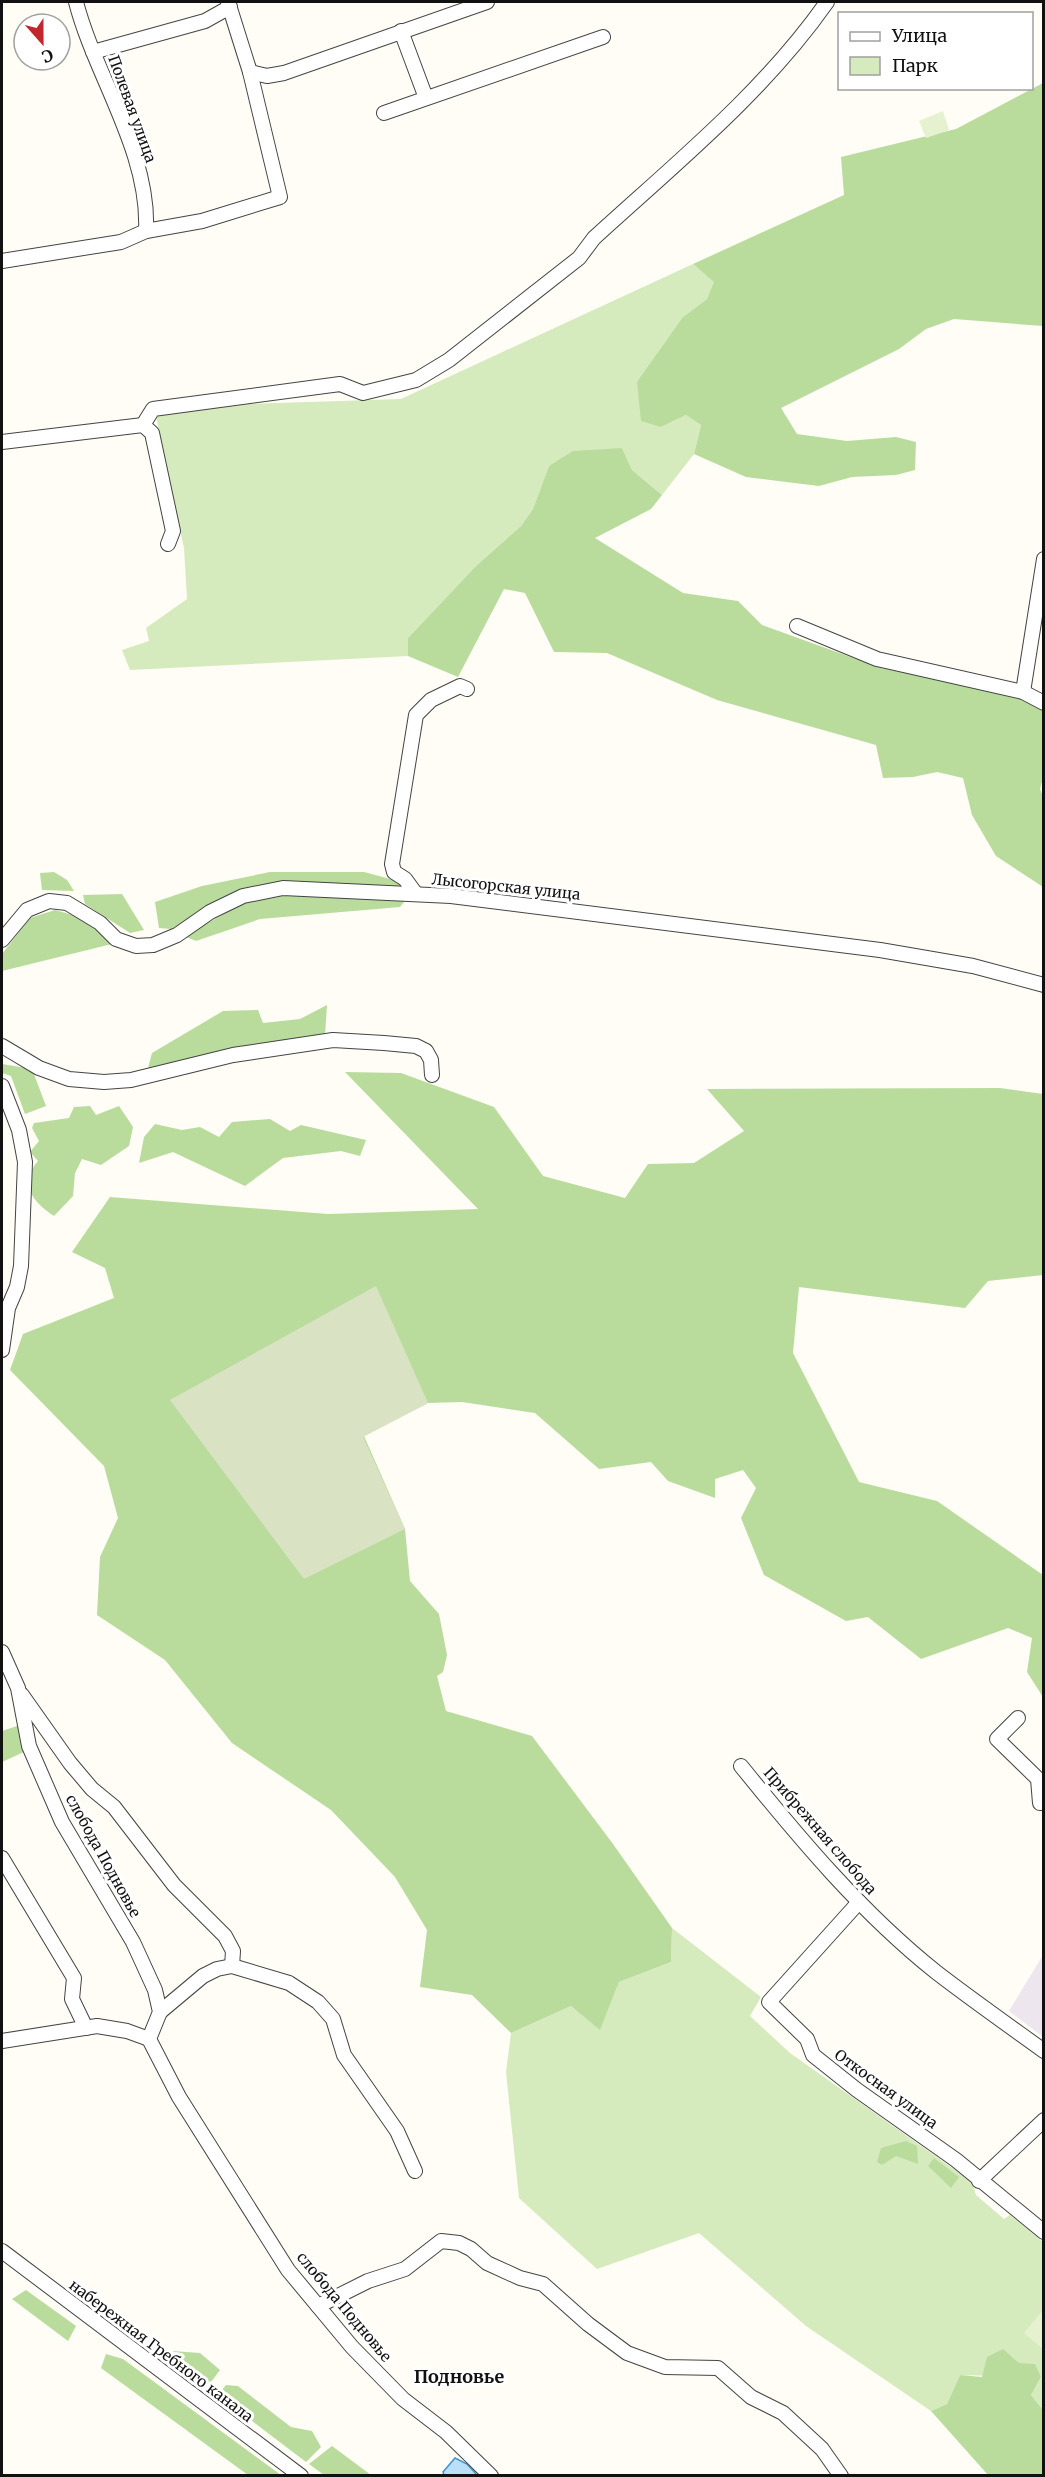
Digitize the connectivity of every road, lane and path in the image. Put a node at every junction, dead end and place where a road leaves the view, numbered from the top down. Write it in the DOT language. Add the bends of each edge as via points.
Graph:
graph roads {
  1 [pos="76,2"];
  2 [pos="487,2"];
  3 [pos="827,2"];
  4 [pos="229,4"];
  5 [pos="401,32"];
  6 [pos="603,38"];
  7 [pos="93,52"];
  8 [pos="250,72"];
  9 [pos="426,98"];
  10 [pos="384,113"];
  11 [pos="146,231"];
  12 [pos="2,261"];
  13 [pos="143,425"];
  14 [pos="2,442"];
  15 [pos="168,544"];
  16 [pos="1044,559"];
  17 [pos="797,626"];
  18 [pos="467,689"];
  19 [pos="1023,692"];
  20 [pos="1044,703"];
  21 [pos="416,894"];
  22 [pos="2,940"];
  23 [pos="1044,985"];
  24 [pos="2,1046"];
  25 [pos="432,1076"];
  26 [pos="2,1086"];
  27 [pos="2,1350"];
  28 [pos="2,1652"];
  29 [pos="18,1688"];
  30 [pos="1018,1718"];
  31 [pos="741,1766"];
  32 [pos="1044,1803"];
  33 [pos="2,1858"];
  34 [pos="859,1902"];
  35 [pos="232,1966"];
  36 [pos="160,2012"];
  37 [pos="86,2028"];
  38 [pos="149,2039"];
  39 [pos="2,2040"];
  40 [pos="1044,2051"];
  41 [pos="1044,2120"];
  42 [pos="415,2170"];
  43 [pos="979,2181"];
  44 [pos="1044,2232"];
  45 [pos="2,2251"];
  46 [pos="318,2306"];
  47 [pos="301,2475"];
  48 [pos="491,2475"];
  49 [pos="841,2475"];
  1 -- 7 [label="street, Полевая улица"];
  2 -- 5 [label="street"];
  3 -- 13 [label="street" via="801,36 712,131 594,238 579,258 449,360 416,380 363,393 340,384 153,409"];
  4 -- 7 [label="street" via="196,23"];
  4 -- 8 [label="street"];
  5 -- 8 [label="street" via="284,74"];
  5 -- 9 [label="street"];
  6 -- 9 [label="street"];
  7 -- 11 [label="street, Полевая улица" via="136,166 146,206"];
  8 -- 11 [label="street" via="280,197 202,220"];
  9 -- 10 [label="street"];
  11 -- 12 [label="street" via="121,242"];
  13 -- 14 [label="street"];
  13 -- 15 [label="street" via="152,433 173,531"];
  16 -- 19 [label="street"];
  17 -- 19 [label="street" via="877,659"];
  18 -- 21 [label="street" via="460,686 431,700 416,715 393,864 394,872"];
  19 -- 20 [label="street"];
  21 -- 22 [label="street, Лысогорская улица" via="283,888 243,896 210,912 177,935 153,945 136,946 116,939 100,923 67,903 49,901 27,910"];
  21 -- 23 [label="street, Лысогорская улица" via="880,950 973,966"];
  24 -- 25 [label="street" via="39,1068 69,1079 104,1082 132,1080 233,1055 333,1040 384,1043 416,1046 426,1051"];
  26 -- 27 [label="street" via="24,1146 25,1162 21,1266 8,1308"];
  28 -- 29 [label="street, слобода Подновье"];
  29 -- 35 [label="street" via="70,1763 114,1807 174,1886 225,1936 233,1952"];
  29 -- 36 [label="street, слобода Подновье" via="29,1746 37,1766 62,1822 133,1942 156,1990"];
  30 -- 32 [label="street" via="997,1738 1038,1779 1040,1803"];
  31 -- 34 [label="street, Прибрежная слобода" via="796,1834"];
  33 -- 37 [label="street" via="74,1978 72,1999"];
  34 -- 40 [label="street, Прибрежная слобода" via="935,1971"];
  34 -- 43 [label="street, Откосная улица" via="769,2002 807,2039 813,2055"];
  35 -- 36 [label="street" via="203,1976"];
  35 -- 42 [label="street" via="289,1983 326,2010 333,2019 344,2055 397,2131"];
  36 -- 38 [label="street"];
  37 -- 38 [label="street" via="127,2031"];
  37 -- 39 [label="street"];
  38 -- 46 [label="street, слобода Подновье" via="179,2097 288,2270"];
  41 -- 43 [label="street"];
  43 -- 44 [label="street, Откосная улица"];
  45 -- 47 [label="street, набережная Гребного канала"];
  46 -- 48 [label="street, слобода Подновье" via="398,2394"];
  46 -- 49 [label="street" via="368,2281 405,2269 441,2241 459,2243 487,2263 543,2284 627,2353 665,2367 718,2368 751,2397 783,2413 822,2450"];
}
